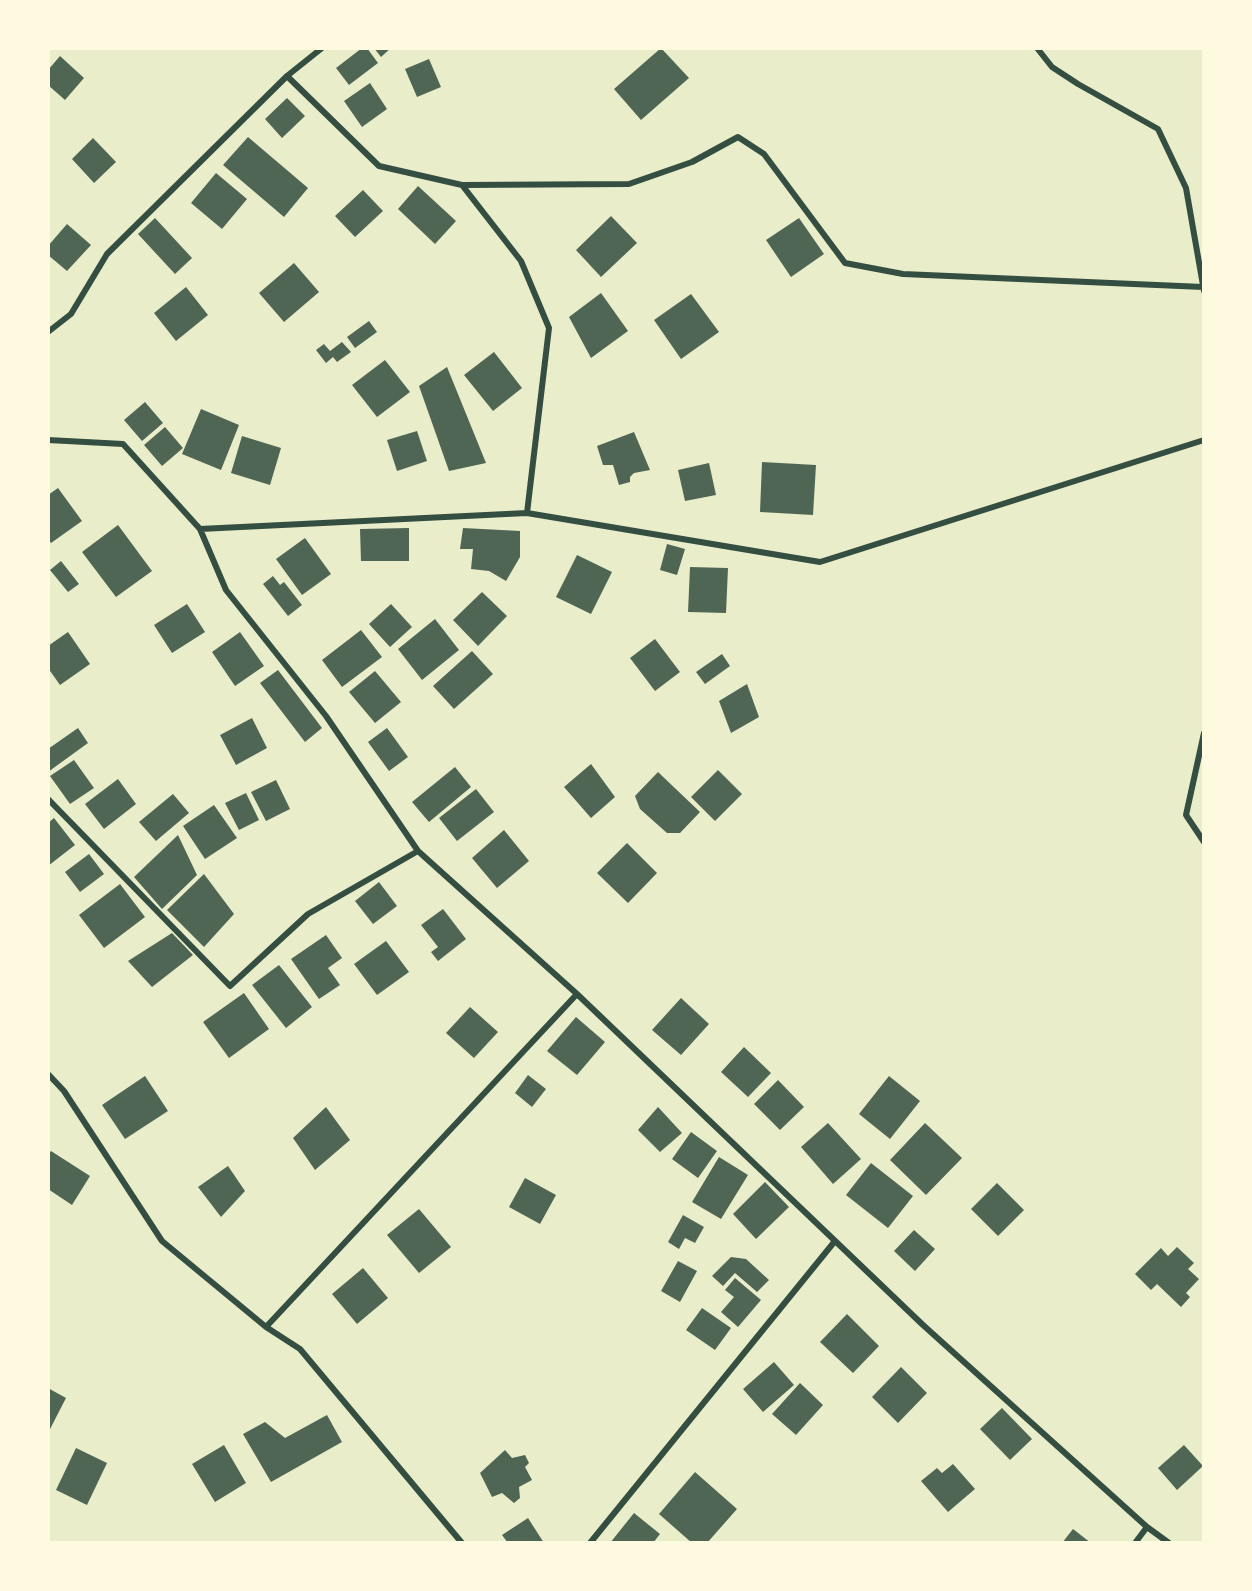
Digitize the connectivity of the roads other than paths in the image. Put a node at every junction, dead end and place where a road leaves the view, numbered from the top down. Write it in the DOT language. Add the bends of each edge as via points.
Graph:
graph roads {
  1 [pos="322,48"];
  2 [pos="1037,48"];
  3 [pos="287,76"];
  4 [pos="462,185"];
  5 [pos="1203,289"];
  6 [pos="48,332"];
  7 [pos="48,440"];
  8 [pos="1204,440"];
  9 [pos="527,513"];
  10 [pos="200,529"];
  11 [pos="1204,733"];
  12 [pos="48,799"];
  13 [pos="1204,842"];
  14 [pos="418,851"];
  15 [pos="577,994"];
  16 [pos="48,1074"];
  17 [pos="835,1241"];
  18 [pos="266,1327"];
  19 [pos="1147,1527"];
  20 [pos="462,1543"];
  21 [pos="590,1543"];
  22 [pos="1135,1543"];
  23 [pos="1169,1543"];
  1 -- 3 [label="street"];
  2 -- 5 [label="street" via="1052,66 1078,84 1158,129 1186,188"];
  3 -- 4 [label="street" via="379,166"];
  3 -- 6 [label="street" via="107,254 71,314"];
  4 -- 5 [label="street" via="629,184 692,162 738,137 764,153 845,263 903,274"];
  4 -- 9 [label="street" via="521,261 549,328"];
  7 -- 10 [label="street" via="123,444"];
  8 -- 9 [label="street" via="820,562"];
  9 -- 10 [label="street"];
  10 -- 14 [label="street" via="226,590 326,717"];
  11 -- 13 [label="street" via="1186,815"];
  12 -- 14 [label="street" via="230,986 308,915"];
  14 -- 15 [label="street"];
  15 -- 17 [label="street"];
  15 -- 18 [label="street"];
  16 -- 18 [label="street" via="64,1091 162,1241"];
  17 -- 19 [label="street"];
  17 -- 21 [label="street"];
  18 -- 20 [label="street" via="300,1349"];
  19 -- 22 [label="street"];
  19 -- 23 [label="street"];
}
